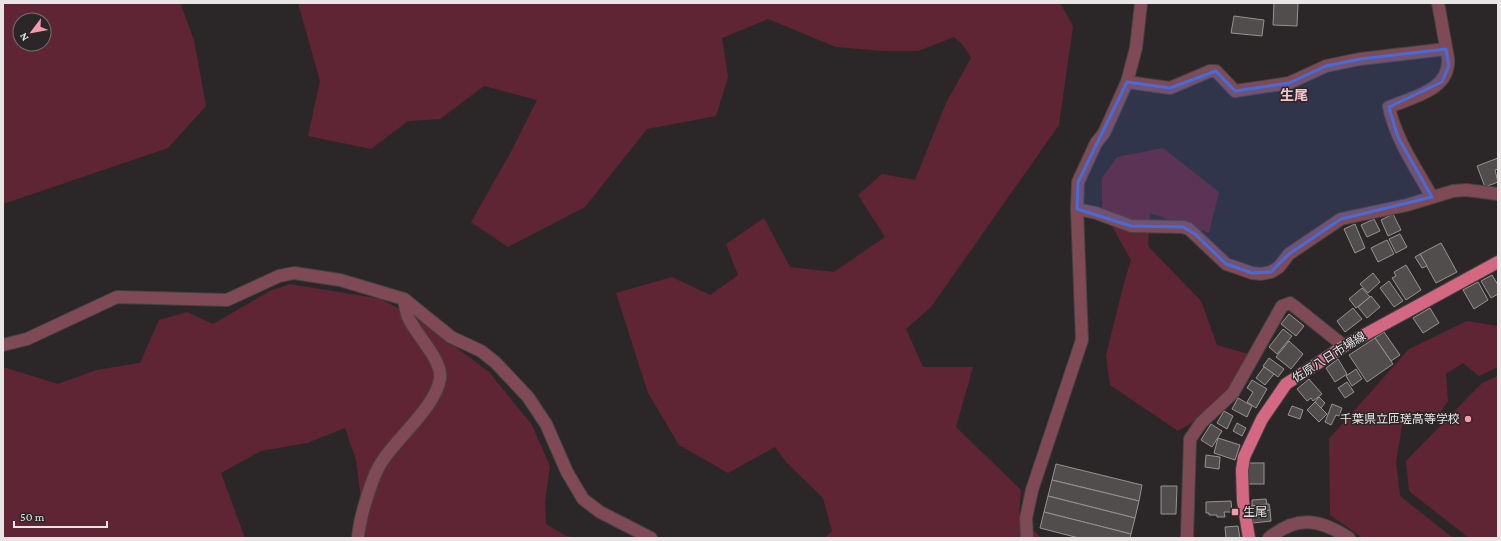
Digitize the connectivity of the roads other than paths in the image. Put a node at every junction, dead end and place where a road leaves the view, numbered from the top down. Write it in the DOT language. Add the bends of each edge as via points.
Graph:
graph roads {
  1 [pos="1142,3"];
  2 [pos="1438,3"];
  3 [pos="1446,48"];
  4 [pos="1127,82"];
  5 [pos="1498,194"];
  6 [pos="1432,197"];
  7 [pos="1077,209"];
  8 [pos="1498,262"];
  9 [pos="404,299"];
  10 [pos="3,345"];
  11 [pos="1344,346"];
  12 [pos="358,538"];
  13 [pos="651,538"];
  14 [pos="1026,538"];
  15 [pos="1187,538"];
  16 [pos="1249,538"];
  17 [pos="1269,538"];
  18 [pos="1349,538"];
  1 -- 4 [label="street" via="1136,48"];
  2 -- 3 [label="street"];
  3 -- 4 [label="street" via="1360,59 1326,66 1289,84 1235,91 1216,71 1210,71 1170,88"];
  3 -- 6 [label="street" via="1449,66 1442,82 1434,88 1389,107 1392,124 1398,137"];
  4 -- 7 [label="street" via="1078,182"];
  5 -- 6 [label="street" via="1466,190"];
  6 -- 7 [label="street" via="1341,219 1289,254 1279,267 1261,274 1226,264 1190,229 1131,226 1096,212"];
  7 -- 14 [label="street" via="1082,340 1032,490 1026,518"];
  8 -- 11 [label="main road, 佐原八日市場線"];
  9 -- 10 [label="street" via="340,280 294,273 279,276 227,300 117,297 27,339"];
  9 -- 12 [label="street" via="409,318 435,358 440,378 429,405 382,461 373,481"];
  9 -- 13 [label="street" via="451,337 481,351 524,392 546,424 567,472 583,499 600,512"];
  11 -- 15 [label="street" via="1290,303 1282,306 1233,393 1202,423 1190,439"];
  11 -- 16 [label="main road, 佐原八日市場線" via="1286,384 1254,433 1244,457 1242,470 1242,502"];
  17 -- 18 [label="street" via="1289,525 1312,522 1337,530"];
}
